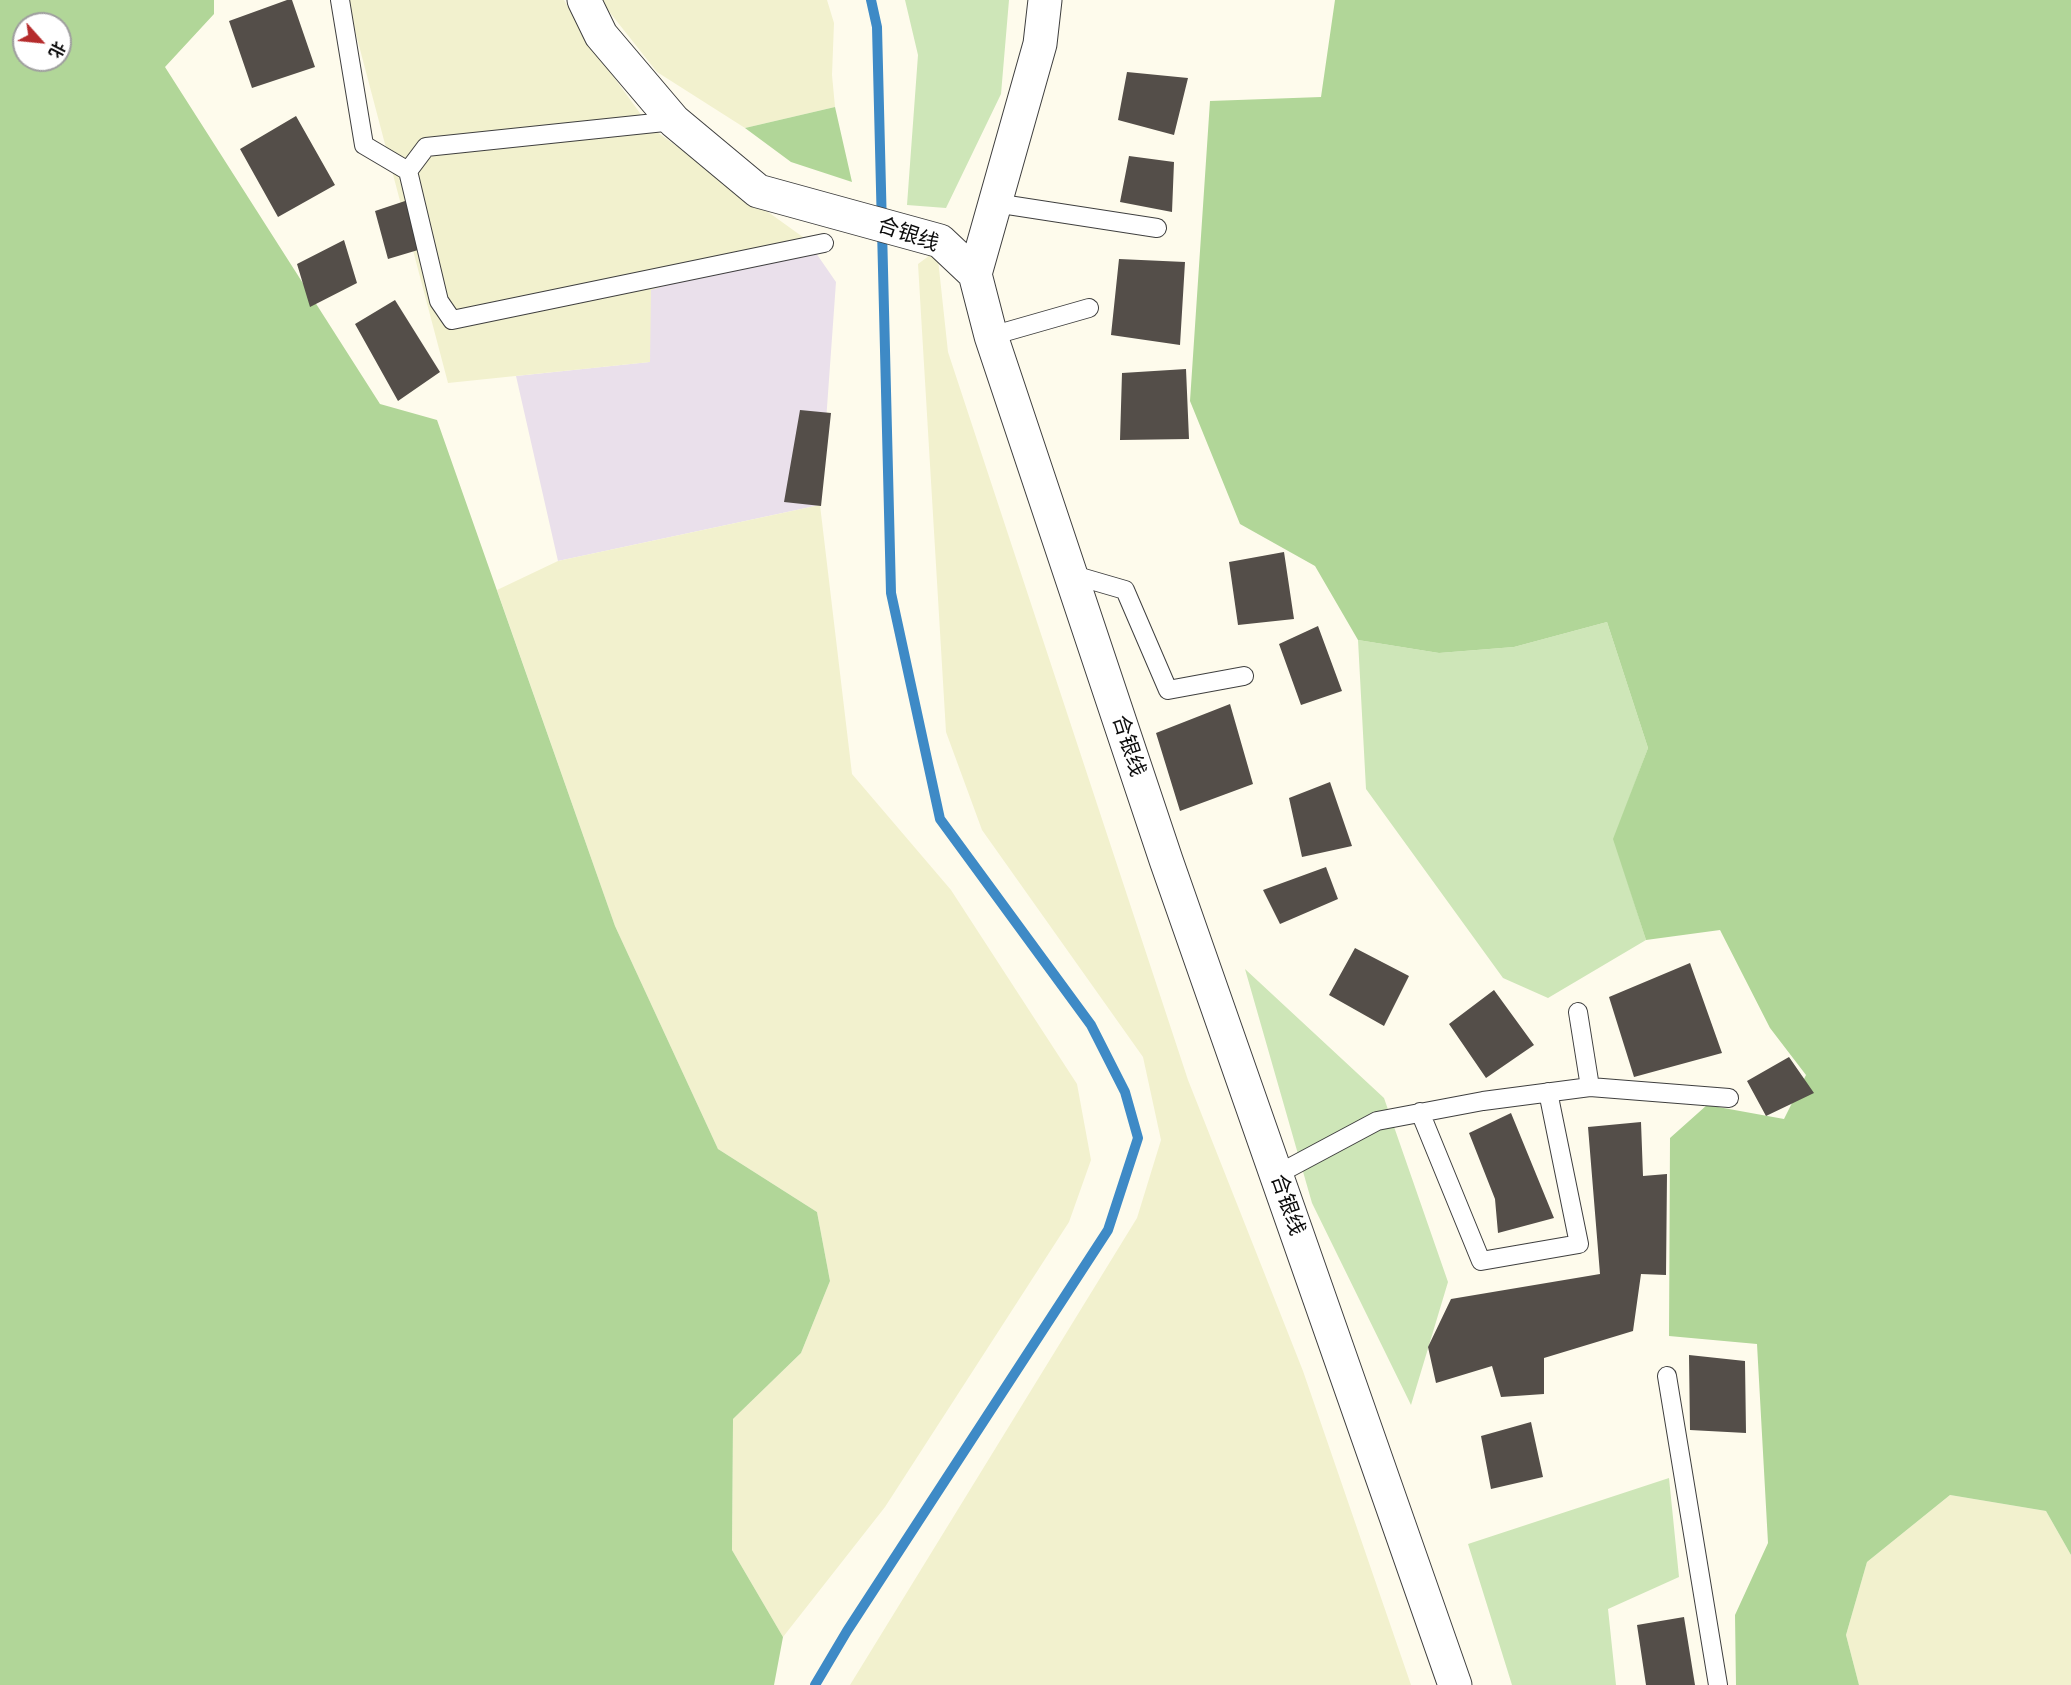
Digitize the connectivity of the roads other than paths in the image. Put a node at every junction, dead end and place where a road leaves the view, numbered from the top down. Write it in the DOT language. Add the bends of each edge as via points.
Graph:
graph roads {
  1 [pos="340,0"];
  2 [pos="584,0"];
  3 [pos="1045,0"];
  4 [pos="674,121"];
  5 [pos="408,171"];
  6 [pos="995,203"];
  7 [pos="1157,228"];
  8 [pos="824,243"];
  9 [pos="975,274"];
  10 [pos="1089,308"];
  11 [pos="991,336"];
  12 [pos="1070,574"];
  13 [pos="1244,676"];
  14 [pos="1578,1012"];
  15 [pos="1590,1087"];
  16 [pos="1548,1092"];
  17 [pos="1729,1098"];
  18 [pos="1420,1112"];
  19 [pos="1276,1175"];
  20 [pos="1667,1376"];
  21 [pos="1455,1685"];
  22 [pos="1718,1685"];
  1 -- 5 [label="lane" via="364,144"];
  2 -- 4 [label="street, 合银线" via="601,35"];
  3 -- 6 [label="street" via="1040,44"];
  4 -- 5 [label="lane" via="426,147"];
  4 -- 9 [label="street, 合银线" via="758,191 940,241"];
  5 -- 8 [label="lane" via="439,301 452,320"];
  6 -- 7 [label="lane"];
  6 -- 9 [label="street"];
  9 -- 11 [label="street, 合银线"];
  10 -- 11 [label="lane"];
  11 -- 12 [label="street, 合银线"];
  12 -- 13 [label="lane" via="1125,590 1168,690"];
  12 -- 19 [label="street, 合银线"];
  14 -- 15 [label="lane"];
  15 -- 16 [label="lane"];
  15 -- 17 [label="lane"];
  16 -- 18 [label="lane"];
  16 -- 18 [label="lane" via="1579,1244 1481,1261"];
  18 -- 19 [label="lane" via="1377,1121"];
  19 -- 21 [label="street, 合银线"];
  20 -- 22 [label="lane"];
}
